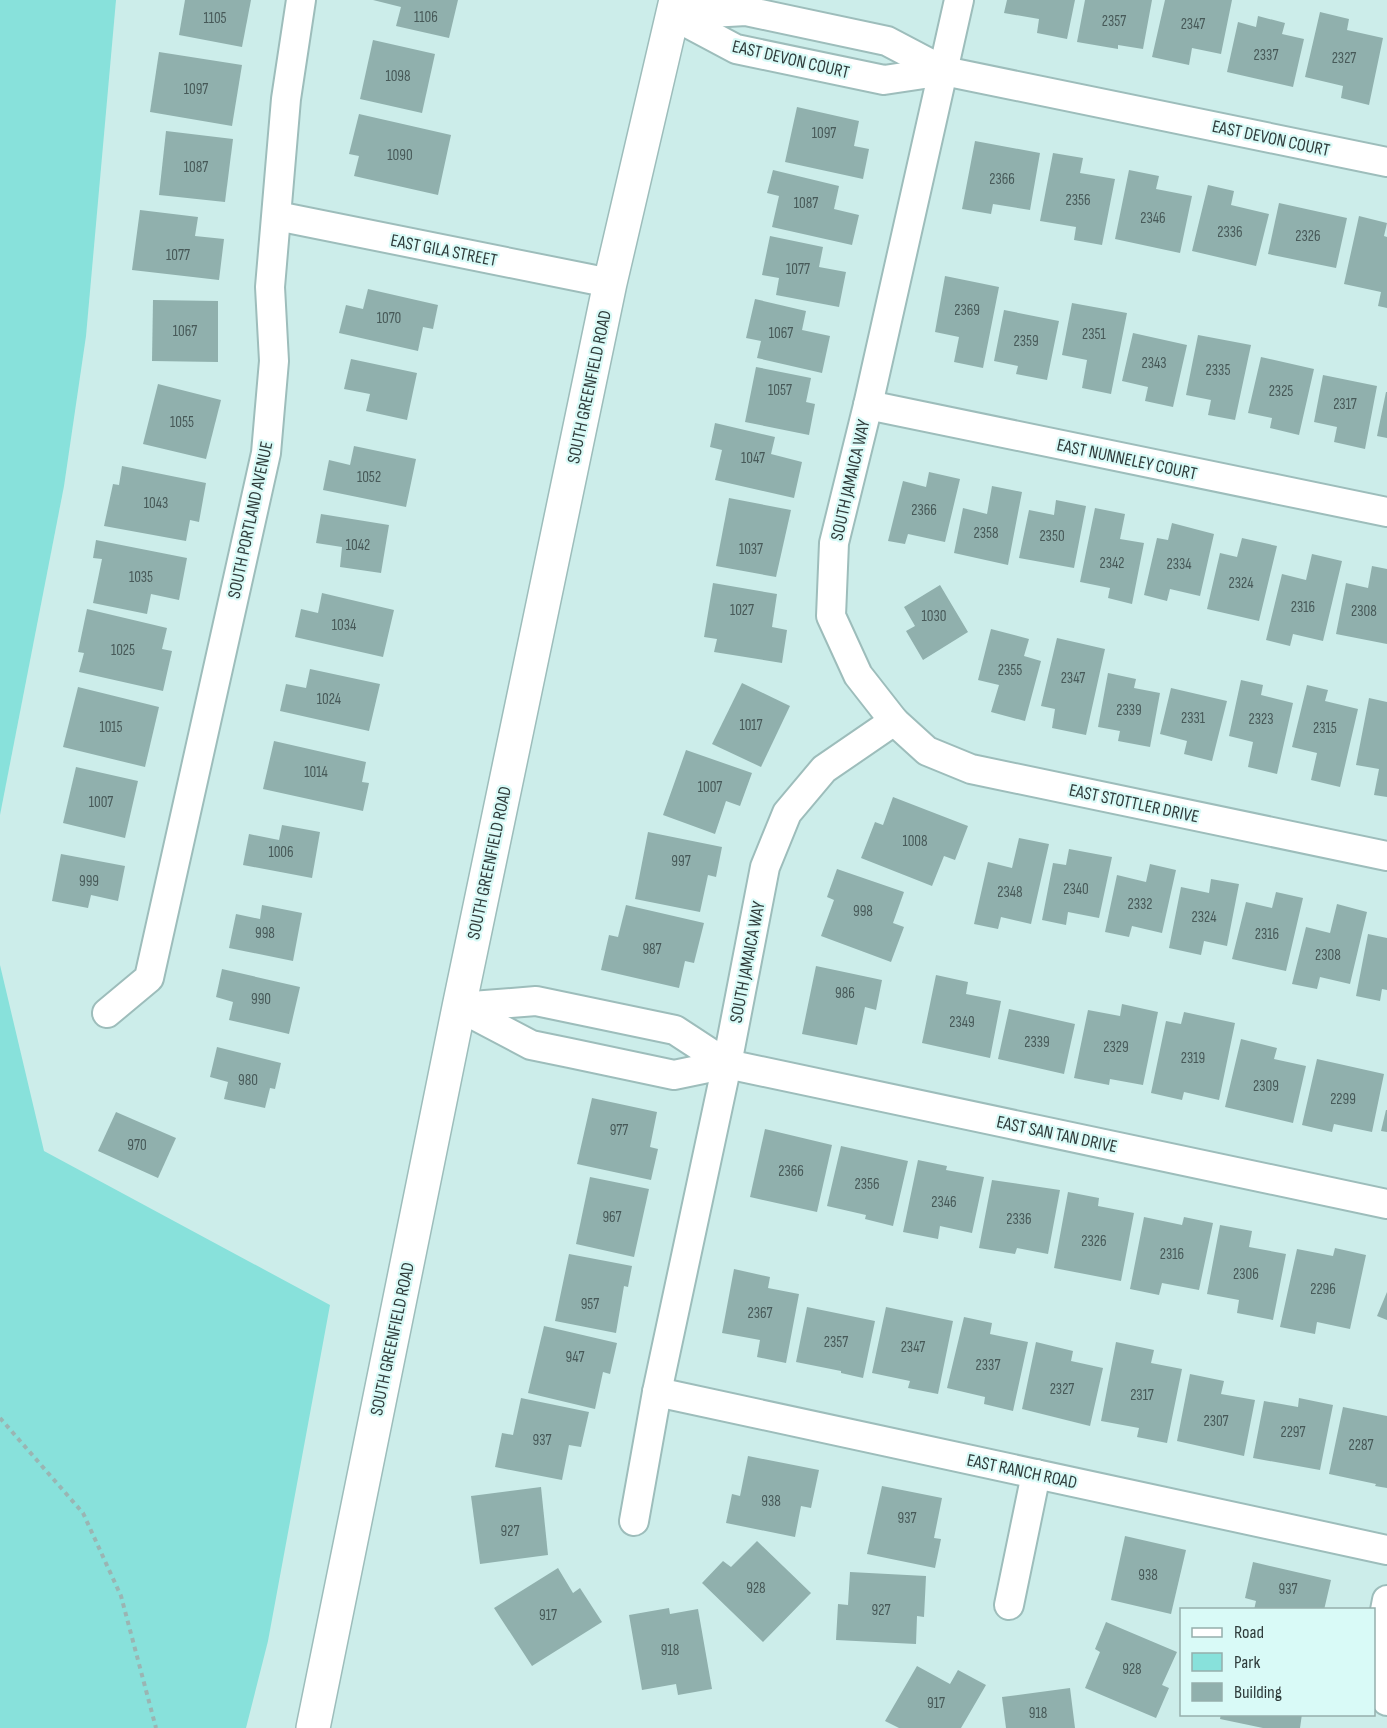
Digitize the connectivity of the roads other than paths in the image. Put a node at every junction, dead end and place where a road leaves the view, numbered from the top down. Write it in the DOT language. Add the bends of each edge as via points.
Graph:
graph roads {
  1 [pos="301,0"];
  2 [pos="959,0"];
  3 [pos="675,8"];
  4 [pos="944,71"];
  5 [pos="1387,162"];
  6 [pos="277,216"];
  7 [pos="610,283"];
  8 [pos="868,405"];
  9 [pos="1387,512"];
  10 [pos="894,721"];
  11 [pos="1387,856"];
  12 [pos="459,1007"];
  13 [pos="107,1012"];
  14 [pos="727,1064"];
  15 [pos="1387,1204"];
  16 [pos="657,1392"];
  17 [pos="1036,1474"];
  18 [pos="634,1521"];
  19 [pos="1387,1550"];
  20 [pos="1387,1600"];
  21 [pos="1009,1605"];
  22 [pos="1387,1701"];
  23 [pos="313,1728"];
  1 -- 6 [label="street, SOUTH PORTLAND AVENUE" via="286,99"];
  2 -- 4 [label="street, SOUTH JAMAICA WAY"];
  3 -- 4 [label="street, EAST DEVON COURT" via="746,11 887,41"];
  3 -- 4 [label="street, EAST DEVON COURT" via="736,49 884,80"];
  3 -- 7 [label="main road, SOUTH GREENFIELD ROAD"];
  4 -- 5 [label="street, EAST DEVON COURT"];
  4 -- 8 [label="street, SOUTH JAMAICA WAY"];
  6 -- 7 [label="street, EAST GILA STREET"];
  6 -- 13 [label="street, SOUTH PORTLAND AVENUE" via="270,287 274,361 266,453 150,978"];
  7 -- 12 [label="main road, SOUTH GREENFIELD ROAD"];
  8 -- 9 [label="street, EAST NUNNELEY COURT"];
  8 -- 10 [label="street, SOUTH JAMAICA WAY" via="834,543 831,616 858,675"];
  10 -- 11 [label="street, EAST STOTTLER DRIVE" via="927,751 971,769"];
  10 -- 14 [label="street, SOUTH JAMAICA WAY" via="825,769 787,813 765,867"];
  12 -- 14 [label="street, EAST SAN TAN DRIVE" via="544,1002 675,1030"];
  12 -- 14 [label="street, EAST SAN TAN DRIVE" via="531,1045 674,1075"];
  12 -- 23 [label="main road, SOUTH GREENFIELD ROAD"];
  14 -- 15 [label="street, EAST SAN TAN DRIVE"];
  14 -- 16 [label="street, SOUTH JAMAICA WAY"];
  16 -- 17 [label="street, EAST RANCH ROAD"];
  16 -- 18 [label="street, SOUTH JAMAICA WAY"];
  17 -- 19 [label="street, EAST RANCH ROAD"];
  17 -- 21 [label="street"];
  20 -- 22 [label="street" via="1376,1657"];
}
